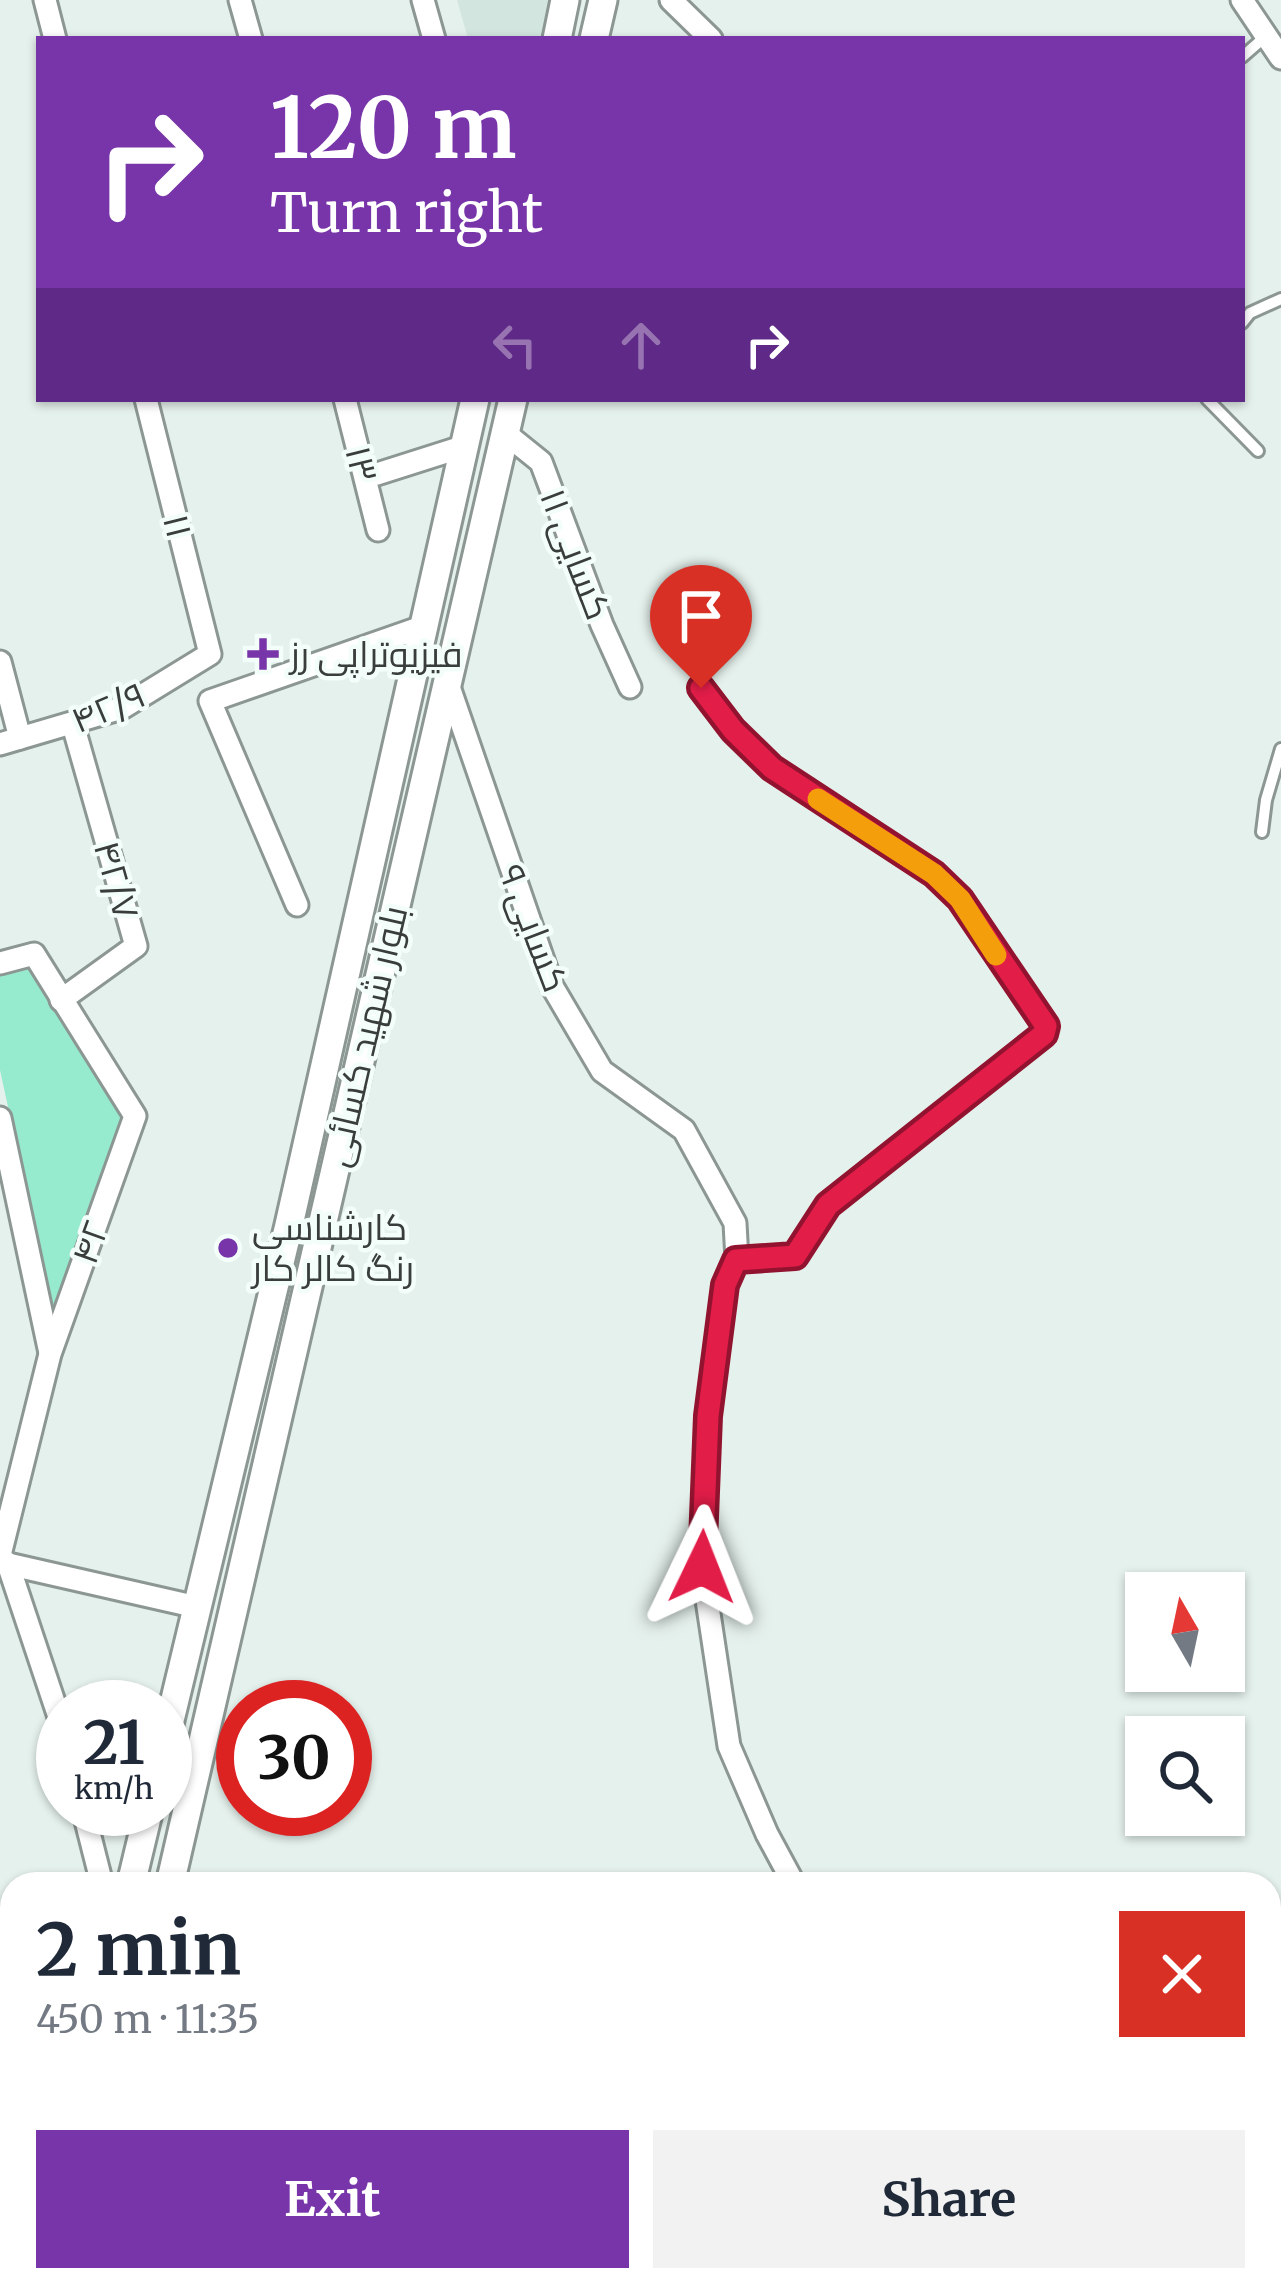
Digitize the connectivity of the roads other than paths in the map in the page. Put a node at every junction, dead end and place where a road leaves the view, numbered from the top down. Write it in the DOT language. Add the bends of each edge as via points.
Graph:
graph roads {
  1 [pos="45,0"];
  2 [pos="240,0"];
  3 [pos="423,0"];
  4 [pos="567,0"];
  5 [pos="671,0"];
  6 [pos="1242,0"];
  7 [pos="602,4"];
  8 [pos="54,36"];
  9 [pos="249,36"];
  10 [pos="433,36"];
  11 [pos="557,36"];
  12 [pos="595,36"];
  13 [pos="708,36"];
  14 [pos="1266,36"];
  15 [pos="1245,54"];
  16 [pos="1281,58"];
  17 [pos="1281,299"];
  18 [pos="1245,319"];
  19 [pos="147,402"];
  20 [pos="346,402"];
  21 [pos="475,402"];
  22 [pos="511,402"];
  23 [pos="1210,402"];
  24 [pos="505,433"];
  25 [pos="465,446"];
  26 [pos="1258,451"];
  27 [pos="376,474"];
  28 [pos="378,530"];
  29 [pos="422,627"];
  30 [pos="210,654"];
  31 [pos="0,662"];
  32 [pos="448,684"];
  33 [pos="630,687"];
  34 [pos="701,688"];
  35 [pos="73,725"];
  36 [pos="10,741"];
  37 [pos="1281,749"];
  38 [pos="1262,832"];
  39 [pos="297,905"];
  40 [pos="0,963"];
  41 [pos="62,1000"];
  42 [pos="0,1118"];
  43 [pos="290,1225"];
  44 [pos="320,1232"];
  45 [pos="736,1260"];
  46 [pos="50,1354"];
  47 [pos="3,1559"];
  48 [pos="197,1607"];
  49 [pos="45,1680"];
  50 [pos="180,1680"];
  51 [pos="90,1836"];
  52 [pos="143,1836"];
  53 [pos="99,1872"];
  54 [pos="134,1872"];
  55 [pos="173,1872"];
  56 [pos="788,1872"];
  1 -- 8 [label="street"];
  2 -- 9 [label="street"];
  3 -- 10 [label="street"];
  4 -- 7 [label="main road"];
  4 -- 11 [label="main road"];
  5 -- 13 [label="street"];
  6 -- 14 [label="street"];
  7 -- 12 [label="main road"];
  14 -- 15 [label="lane"];
  14 -- 16 [label="street"];
  17 -- 18 [label="lane"];
  19 -- 30 [label="street, ۱۱"];
  20 -- 28 [label="street, ۱۳"];
  21 -- 25 [label="main road, بلوار شهید کسائی"];
  22 -- 24 [label="main road, بلوار شهید کسائی"];
  23 -- 26 [label="lane"];
  24 -- 32 [label="main road, بلوار شهید کسائی"];
  24 -- 33 [label="street, ۱۱ کسایی" via="541,462"];
  25 -- 27 [label="street"];
  25 -- 29 [label="main road, بلوار شهید کسائی"];
  29 -- 39 [label="street" via="210,701"];
  29 -- 43 [label="main road, بلوار شهید کسائی"];
  30 -- 35 [label="street, ۴۲/۹" via="122,708"];
  31 -- 36 [label="street"];
  32 -- 44 [label="main road, بلوار شهید کسائی"];
  32 -- 45 [label="street, ۹ کسایی" via="552,986 602,1071 684,1130 735,1223"];
  34 -- 45 [label="lane" via="772,768 960,899 1046,1026 828,1205 795,1256"];
  35 -- 36 [label="street, ۴۲/۹"];
  35 -- 41 [label="street, ۴۲/۷" via="136,946"];
  37 -- 38 [label="lane"];
  40 -- 41 [label="street, ۴۲" via="34,954"];
  41 -- 46 [label="street, ۴۲" via="136,1116"];
  42 -- 46 [label="street, ۴۲"];
  43 -- 44 [label="main road"];
  43 -- 48 [label="main road, بلوار شهید کسائی"];
  44 -- 55 [label="main road, بلوار شهید کسائی"];
  45 -- 56 [label="street" via="725,1285 708,1416 702,1567 729,1746"];
  46 -- 47 [label="street"];
  47 -- 48 [label="street"];
  47 -- 49 [label="street"];
  48 -- 50 [label="main road, بلوار شهید کسائی"];
  51 -- 53 [label="street"];
  52 -- 54 [label="main road"];
}
